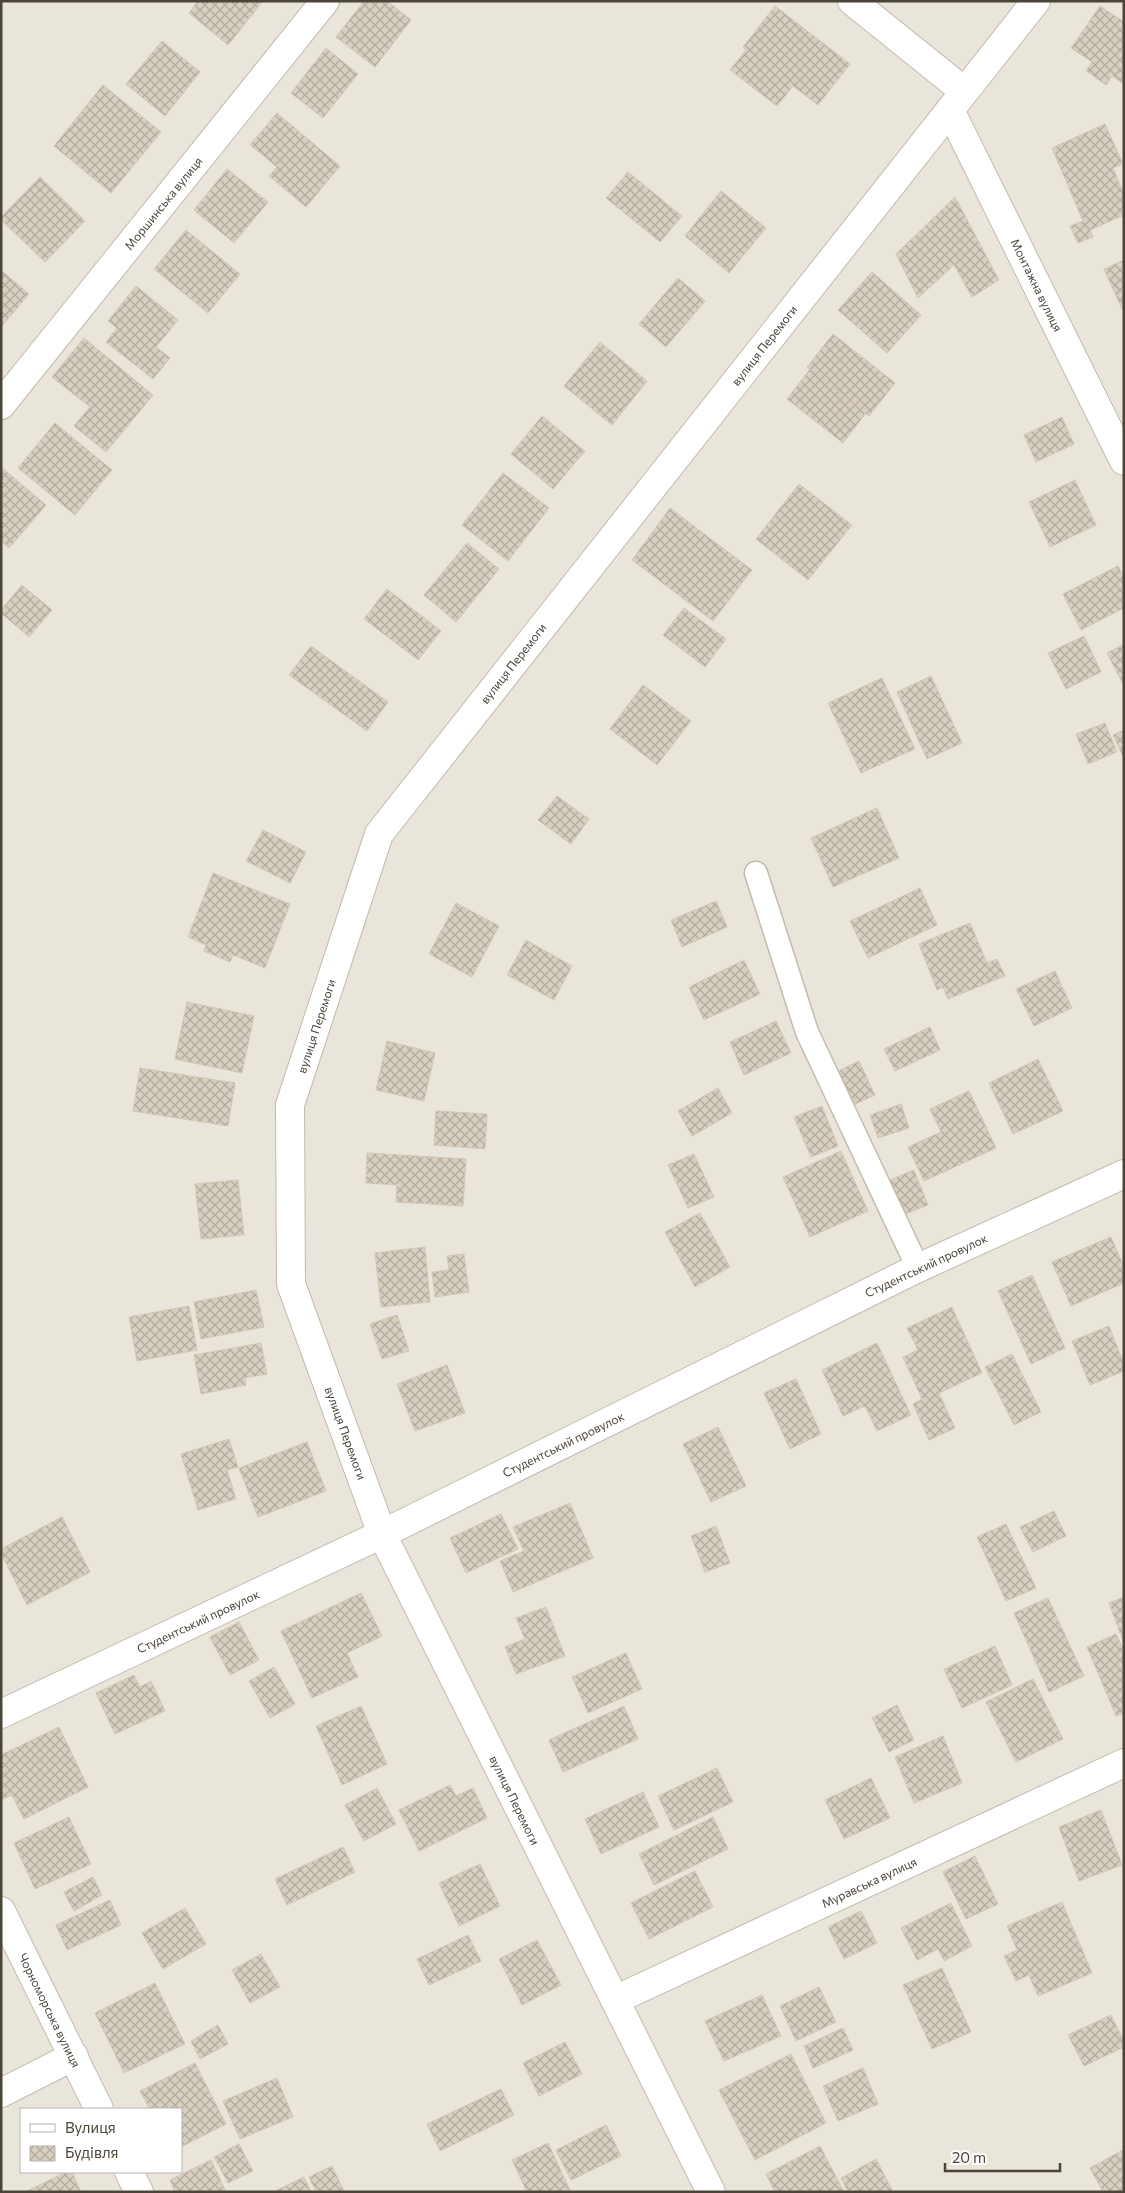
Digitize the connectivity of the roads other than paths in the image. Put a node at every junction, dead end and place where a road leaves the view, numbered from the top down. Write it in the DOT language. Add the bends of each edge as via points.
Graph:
graph roads {
  1 [pos="325,1"];
  2 [pos="852,1"];
  3 [pos="1036,1"];
  4 [pos="957,100"];
  5 [pos="1,405"];
  6 [pos="1124,461"];
  7 [pos="756,873"];
  8 [pos="1124,1174"];
  9 [pos="918,1268"];
  10 [pos="382,1534"];
  11 [pos="1,1714"];
  12 [pos="1124,1763"];
  13 [pos="1,1911"];
  14 [pos="615,2000"];
  15 [pos="74,2056"];
  16 [pos="1,2093"];
  17 [pos="99,2108"];
  18 [pos="130,2173"];
  19 [pos="139,2192"];
  20 [pos="711,2192"];
  1 -- 5 [label="street, Моршинська вулиця"];
  2 -- 4 [label="street"];
  3 -- 4 [label="street, вулиця Перемоги"];
  4 -- 6 [label="street, Монтажна вулиця"];
  4 -- 10 [label="street, вулиця Перемоги" via="379,834 290,1105 291,1284"];
  7 -- 9 [label="lane" via="807,1032"];
  8 -- 9 [label="street, Студентський провулок"];
  9 -- 10 [label="street, Студентський провулок"];
  10 -- 11 [label="street, Студентський провулок"];
  10 -- 14 [label="street, вулиця Перемоги"];
  12 -- 14 [label="street, Муравська вулиця"];
  13 -- 15 [label="street, Чорноморська вулиця"];
  14 -- 20 [label="street, вулиця Перемоги"];
  15 -- 16 [label="street"];
  15 -- 17 [label="street, Чорноморська вулиця"];
  18 -- 19 [label="street"];
}
